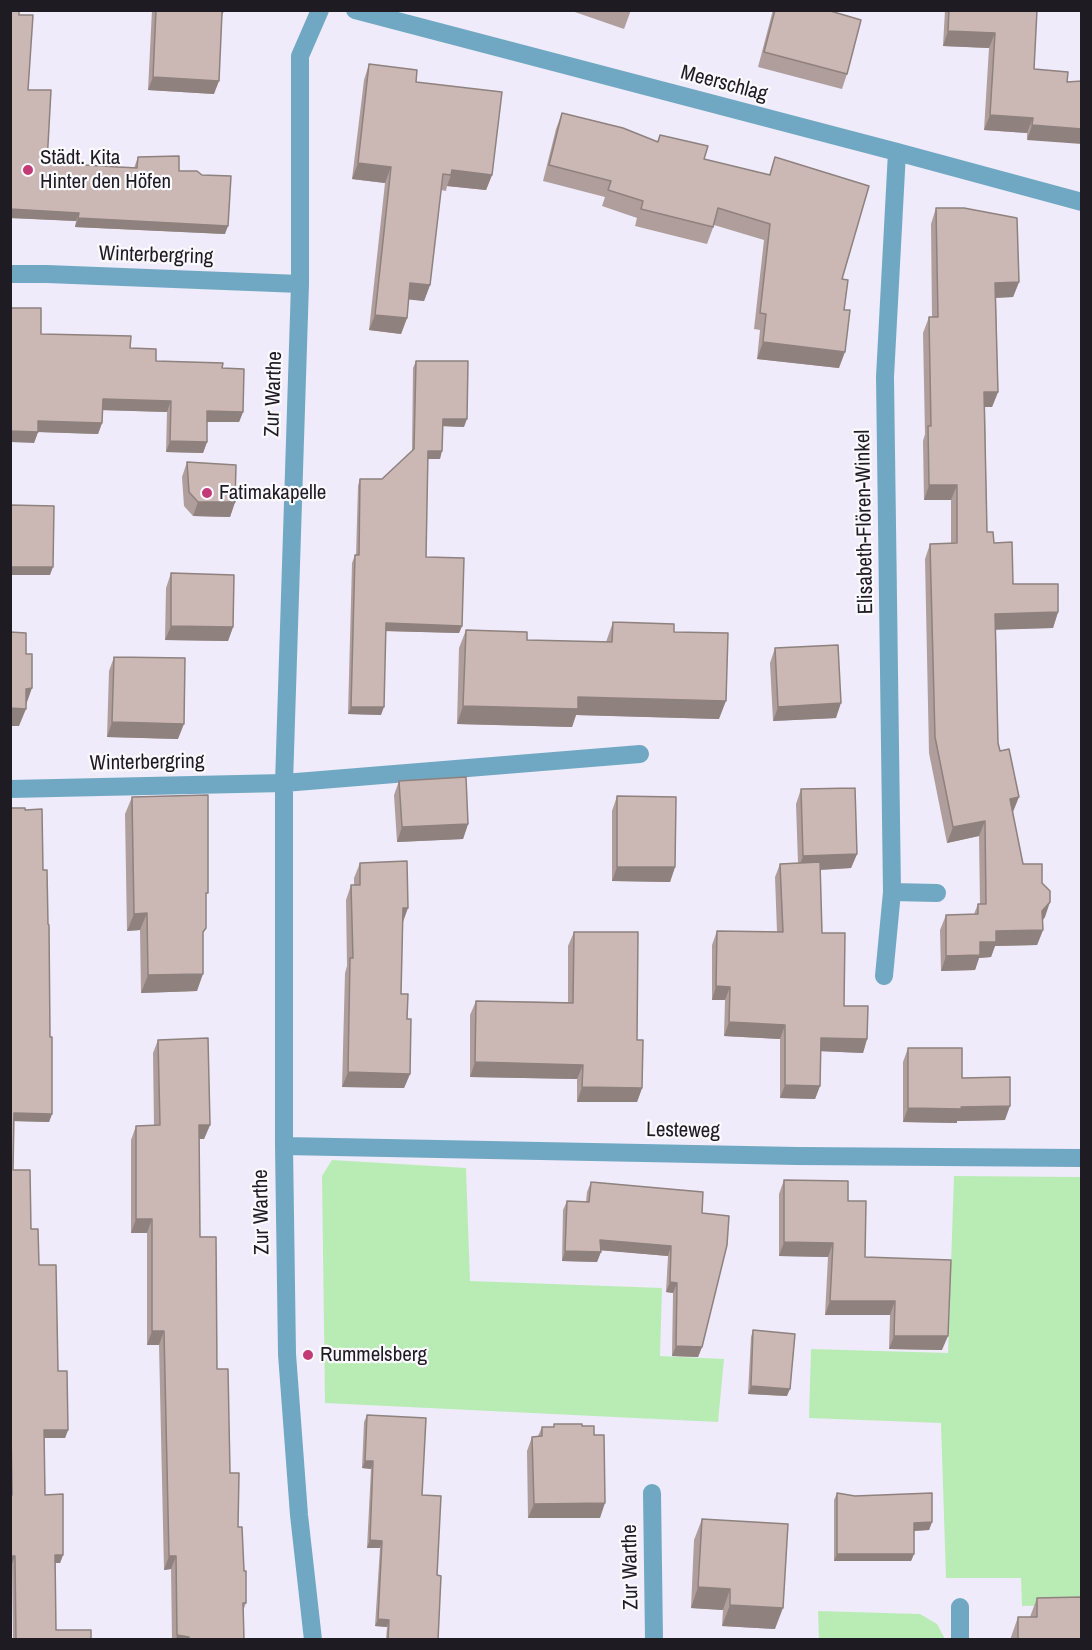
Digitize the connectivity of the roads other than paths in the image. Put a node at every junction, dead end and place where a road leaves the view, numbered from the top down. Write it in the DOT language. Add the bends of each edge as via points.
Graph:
graph roads {
  1 [pos="320,10"];
  2 [pos="355,10"];
  3 [pos="897,152"];
  4 [pos="1082,202"];
  5 [pos="10,274"];
  6 [pos="300,284"];
  7 [pos="640,754"];
  8 [pos="284,783"];
  9 [pos="10,789"];
  10 [pos="892,892"];
  11 [pos="937,893"];
  12 [pos="884,976"];
  13 [pos="284,1146"];
  14 [pos="1082,1158"];
  15 [pos="652,1493"];
  16 [pos="960,1607"];
  17 [pos="313,1640"];
  18 [pos="654,1640"];
  19 [pos="960,1640"];
  1 -- 6 [label="street, Zur Warthe" via="300,56"];
  2 -- 3 [label="street, Meerschlag"];
  3 -- 4 [label="street, Meerschlag"];
  3 -- 10 [label="street, Elisabeth-Flören-Winkel" via="885,377"];
  5 -- 6 [label="street, Winterbergring"];
  6 -- 8 [label="street, Zur Warthe"];
  7 -- 8 [label="street"];
  8 -- 9 [label="street, Winterbergring"];
  8 -- 13 [label="street, Zur Warthe"];
  10 -- 11 [label="street"];
  10 -- 12 [label="street, Elisabeth-Flören-Winkel"];
  13 -- 14 [label="street, Lesteweg"];
  13 -- 17 [label="street, Zur Warthe" via="287,1354"];
  15 -- 18 [label="street, Zur Warthe"];
  16 -- 19 [label="street"];
}
